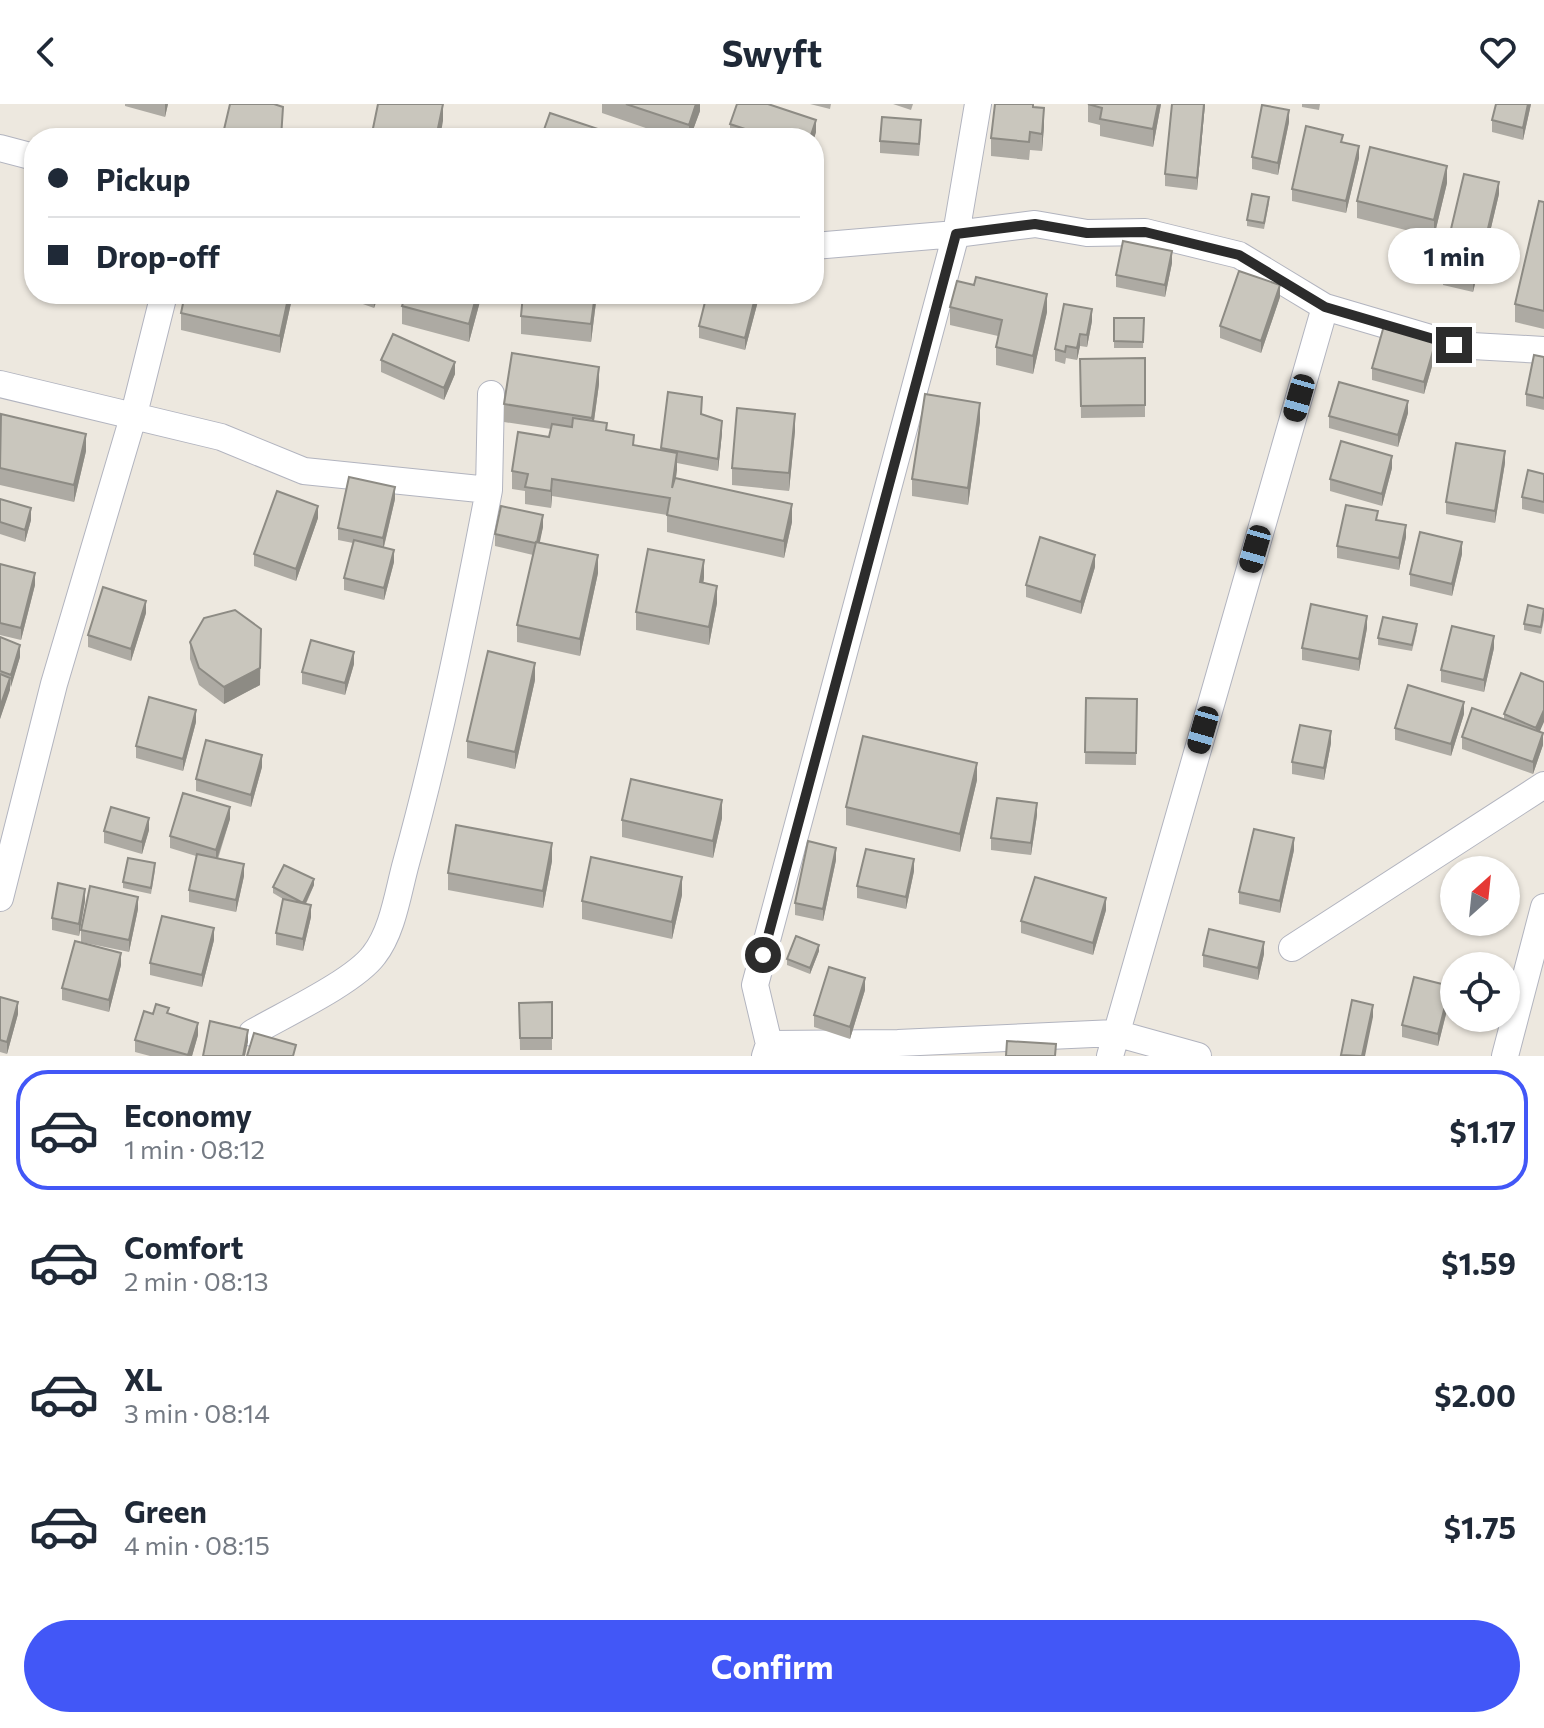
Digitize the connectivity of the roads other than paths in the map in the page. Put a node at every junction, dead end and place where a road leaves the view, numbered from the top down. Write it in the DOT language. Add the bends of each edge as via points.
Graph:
graph roads {
  1 [pos="978,104"];
  2 [pos="0,148"];
  3 [pos="24,154"];
  4 [pos="956,234"];
  5 [pos="824,245"];
  6 [pos="162,304"];
  7 [pos="1325,307"];
  8 [pos="1544,350"];
  9 [pos="0,384"];
  10 [pos="491,394"];
  11 [pos="134,414"];
  12 [pos="489,490"];
  13 [pos="1544,785"];
  14 [pos="0,898"];
  15 [pos="1544,907"];
  16 [pos="1292,948"];
  17 [pos="252,1033"];
  18 [pos="1113,1044"];
  19 [pos="767,1050"];
  20 [pos="1198,1056"];
  21 [pos="1505,1056"];
  1 -- 4 [label="street"];
  2 -- 3 [label="street"];
  4 -- 5 [label="street"];
  4 -- 7 [label="street" via="1035,224 1087,233 1145,232 1239,255"];
  4 -- 19 [label="street" via="755,985"];
  6 -- 11 [label="street"];
  7 -- 8 [label="street" via="1454,345"];
  7 -- 18 [label="street"];
  9 -- 11 [label="street"];
  10 -- 12 [label="street"];
  11 -- 12 [label="street" via="221,437 304,471"];
  11 -- 14 [label="street" via="54,684"];
  12 -- 17 [label="street" via="430,774 387,931 375,955 350,977"];
  13 -- 16 [label="street"];
  15 -- 21 [label="street"];
  18 -- 19 [label="street" via="898,1043"];
  18 -- 20 [label="street"];
}
